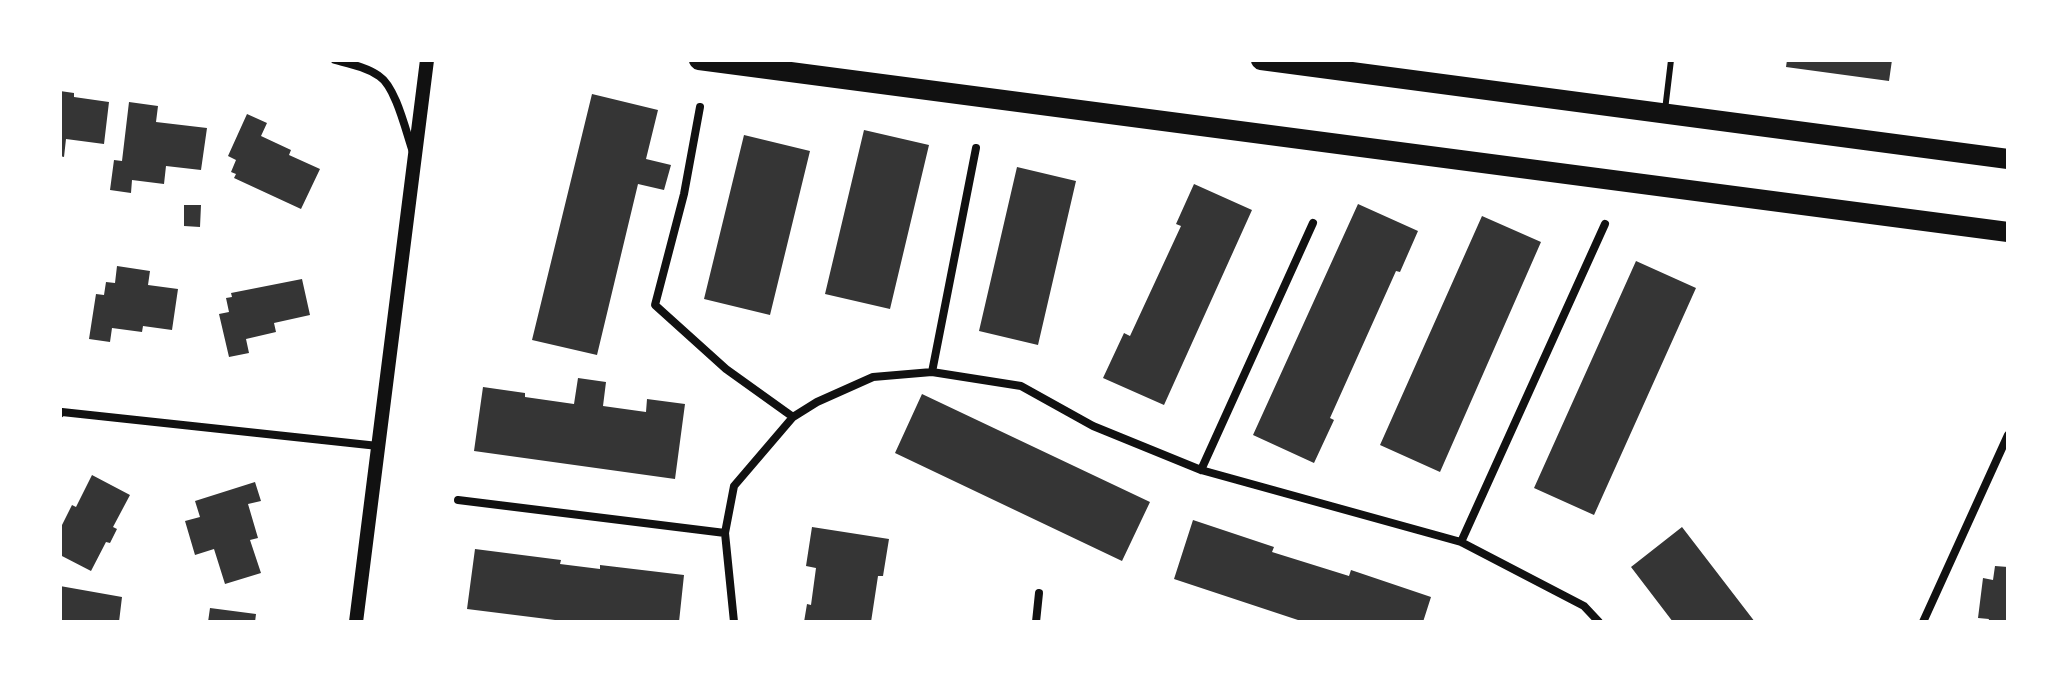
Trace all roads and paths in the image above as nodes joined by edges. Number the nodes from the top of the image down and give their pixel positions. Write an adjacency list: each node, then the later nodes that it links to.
1 (335, 60): 10 (street)
2 (427, 60): 10 (street)
3 (699, 60): 14 (main road)
4 (1261, 60): 6 (main road)
5 (1671, 60): 8 (lane)
6 (1283, 61): 8 (main road)
7 (700, 107): 17 (street)
8 (1664, 113): 11 (main road)
9 (976, 148): 15 (street)
10 (415, 158): 19 (street)
11 (2008, 159)
12 (1313, 223): 20 (street)
13 (1605, 224): 23 (street)
14 (2008, 232)
15 (932, 372): 17 (street); 20 (street)
16 (60, 414): 19 (street)
17 (793, 417): 22 (street)
18 (2008, 435): 29 (street)
19 (378, 446): 25 (street)
20 (1201, 470): 23 (street)
21 (458, 500): 22 (street)
22 (725, 533): 26 (street)
23 (1461, 542): 28 (street)
24 (1039, 593): 27 (street)
25 (356, 622)
26 (734, 622)
27 (1036, 622)
28 (1599, 622)
29 (1923, 622)

